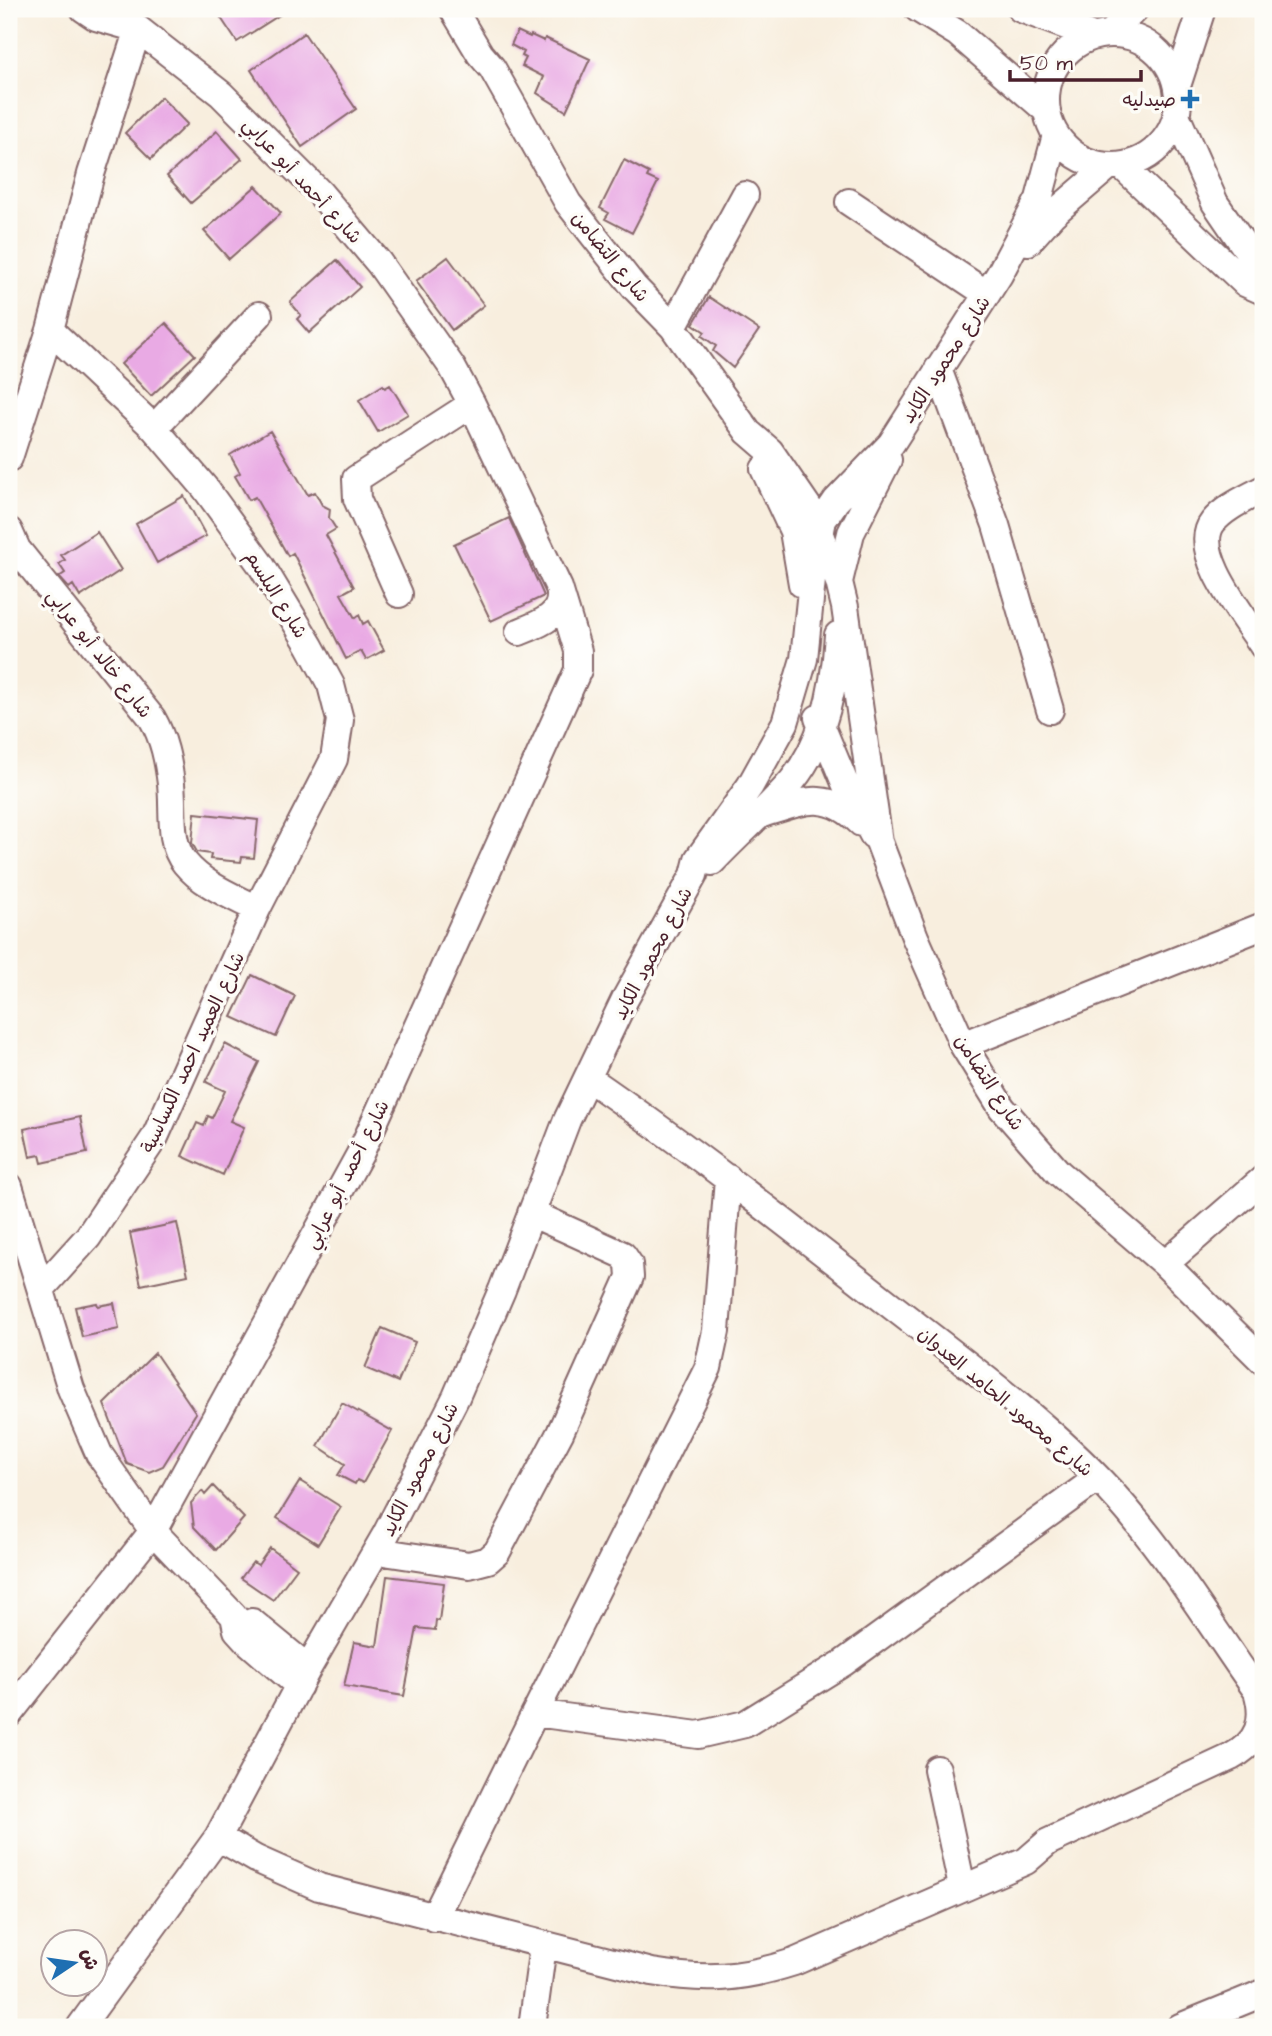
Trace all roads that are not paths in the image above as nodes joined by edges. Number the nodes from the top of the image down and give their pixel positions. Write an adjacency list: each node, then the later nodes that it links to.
1 (84, 9): 8 (street, شارع أحمد أبو عرابي)
2 (453, 9): 10 (street, شارع التضامن)
3 (471, 9): 10 (street, شارع التضامن)
4 (918, 9): 13 (street)
5 (1021, 9): 9 (street)
6 (1135, 9): 9 (street)
7 (1202, 9): 11 (street)
8 (138, 29): 22 (street); 24 (street, شارع أحمد أبو عرابي)
9 (1102, 34): 11 (street); 13 (street)
10 (492, 68): 21 (street, شارع التضامن)
11 (1177, 86): 12 (street)
12 (1177, 117): 14 (street); 17 (street)
13 (1051, 123): 14 (street); 18 (street, شارع محمود الكايد)
14 (1116, 167): 18 (street, شارع محمود الكايد); 19 (street)
15 (745, 195): 21 (street)
16 (849, 202): 18 (street)
17 (1263, 273)
18 (993, 285): 23 (street, شارع محمود الكايد)
19 (1263, 291)
20 (259, 315): 25 (street)
21 (673, 327): 26 (street, شارع التضامن)
22 (50, 330): 25 (street, شارع البلسم); 28 (street)
23 (939, 369): 27 (street, شارع محمود الكايد); 38 (street)
24 (472, 404): 33 (street, شارع أحمد أبو عرابي); 34 (street)
25 (154, 428): 43 (street, شارع البلسم)
26 (748, 432): 30 (street, شارع التضامن); 37 (street, شارع التضامن)
27 (891, 444): 30 (street, شارع محمود الكايد); 32 (street, شارع محمود الكايد)
28 (9, 458)
29 (1263, 489): 36 (street)
30 (819, 528): 32 (street, شارع التضامن); 37 (street, شارع محمود الكايد)
31 (9, 531): 43 (street, شارع خالد أبو عرابي)
32 (839, 582): 39 (street, شارع محمود الكايد); 41 (street, شارع التضامن)
33 (559, 588): 35 (street); 55 (street, شارع أحمد أبو عرابي)
34 (399, 594)
35 (519, 632)
36 (1263, 646)
37 (804, 659): 39 (street, شارع التضامن); 42 (street, شارع محمود الكايد)
38 (1050, 710)
39 (820, 728): 40 (street, شارع محمود الكايد); 41 (street, شارع التضامن)
40 (757, 816): 41 (street); 42 (street, شارع محمود الكايد)
41 (873, 836): 45 (street, شارع التضامن)
42 (694, 875): 46 (street, شارع محمود الكايد)
43 (257, 909): 52 (street, شارع العميد احمد الكساسبة)
44 (1263, 926): 45 (street)
45 (963, 1045): 51 (street, شارع التضامن)
46 (588, 1078): 47 (street, شارع محمود الحامد العدوان); 50 (street, شارع محمود الكايد)
47 (728, 1178): 54 (street, شارع محمود الحامد العدوان); 58 (street)
48 (1263, 1179): 51 (street)
49 (9, 1186): 52 (street)
50 (531, 1213): 56 (street, شارع محمود الكايد); 56 (street)
51 (1165, 1264): 53 (street, شارع التضامن)
52 (41, 1289): 55 (street)
53 (1263, 1361)
54 (1098, 1478): 58 (street); 62 (street, شارع محمود الحامد العدوان)
55 (153, 1531): 57 (street); 59 (street, شارع أحمد أبو عرابي)
56 (377, 1550): 57 (street, شارع محمود الكايد)
57 (303, 1677): 61 (street, شارع محمود الكايد)
58 (536, 1713): 63 (street)
59 (9, 1714)
60 (937, 1769): 62 (street)
61 (218, 1837): 63 (street, شارع محمود الحامد العدوان); 66 (street, شارع محمود الكايد)
62 (962, 1887): 64 (street, شارع محمود الحامد العدوان)
63 (434, 1917): 64 (street, شارع محمود الحامد العدوان)
64 (543, 1946): 67 (street)
65 (1263, 1993): 68 (street)
66 (80, 2027)
67 (532, 2027)
68 (1180, 2027)

